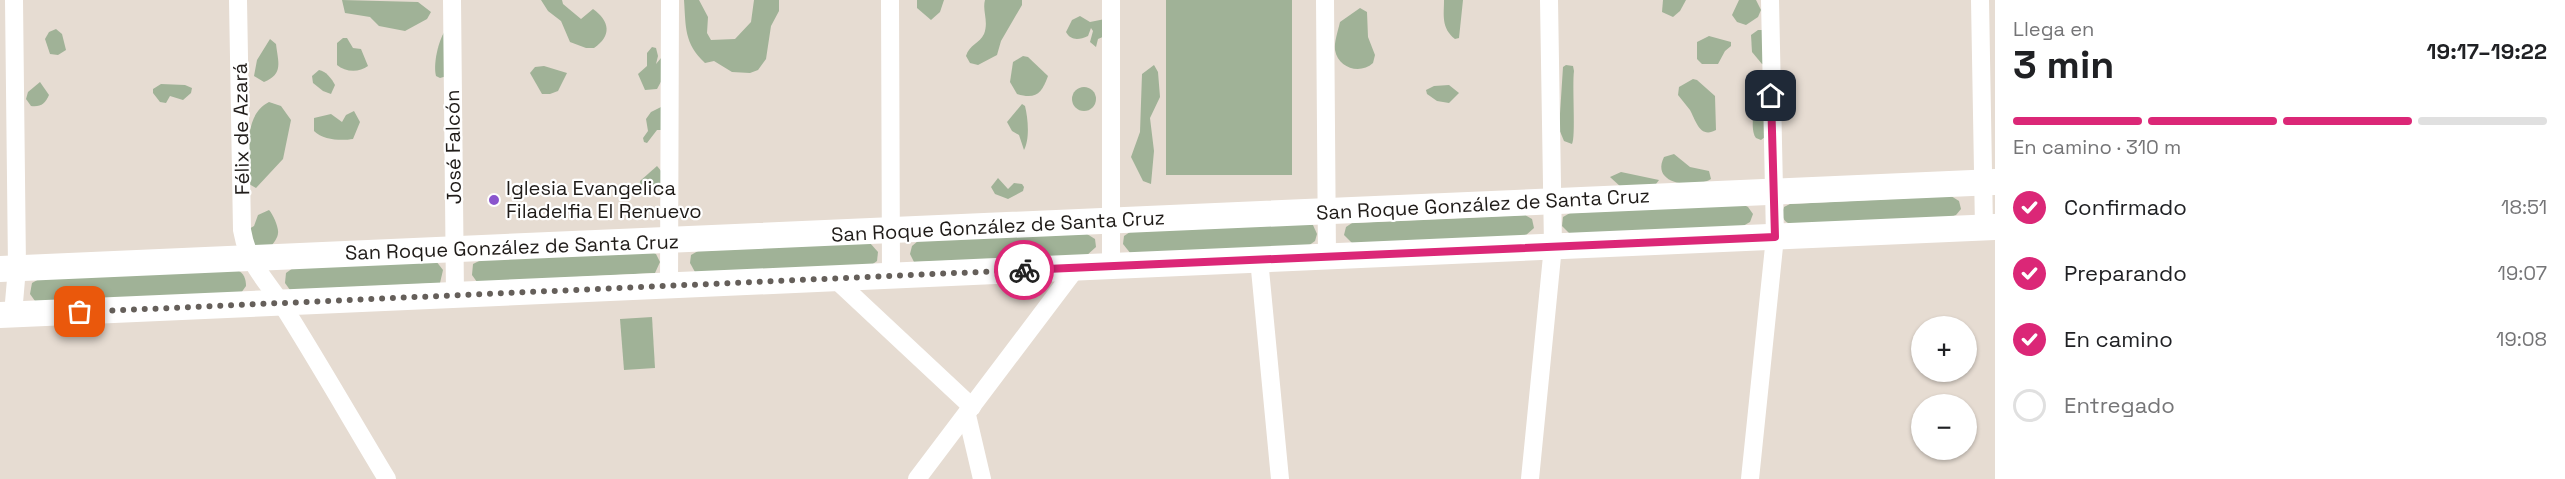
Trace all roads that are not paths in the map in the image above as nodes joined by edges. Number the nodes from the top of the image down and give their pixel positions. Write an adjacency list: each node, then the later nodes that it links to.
1 (14, 0): 27 (street)
2 (238, 0): 23 (street, Félix de Azará)
3 (452, 0): 21 (street, José Falcón)
4 (670, 0): 20 (street)
5 (890, 0): 18 (street)
6 (1111, 0): 15 (street)
7 (1325, 0): 14 (street)
8 (1549, 0): 13 (street)
9 (1770, 0): 12 (street)
10 (1980, 0): 11 (street)
11 (1989, 182): 12 (street, San Roque González de Santa Cruz); 16 (street)
12 (1773, 192): 13 (street, San Roque González de Santa Cruz); 17 (street)
13 (1551, 201): 14 (street, San Roque González de Santa Cruz); 19 (street)
14 (1326, 211): 15 (street, San Roque González de Santa Cruz); 22 (street)
15 (1112, 220): 18 (street, San Roque González de Santa Cruz); 25 (street)
16 (1990, 227): 17 (street)
17 (1775, 229): 19 (street); 40 (street)
18 (891, 230): 20 (street, San Roque González de Santa Cruz); 28 (street)
19 (1553, 238): 22 (street); 39 (street)
20 (669, 240): 21 (street, San Roque González de Santa Cruz); 30 (street)
21 (454, 249): 23 (street, San Roque González de Santa Cruz); 31 (street, José Falcón)
22 (1327, 256): 24 (street)
23 (249, 258): 27 (street, San Roque González de Santa Cruz); 32 (street)
24 (1258, 259): 25 (street); 38 (street)
25 (1111, 266): 26 (street)
26 (1077, 267): 28 (street); 34 (street)
27 (9, 269): 33 (street)
28 (891, 276): 29 (street)
29 (834, 278): 30 (street); 34 (street)
30 (669, 286): 31 (street)
31 (455, 295): 32 (street)
32 (282, 304): 33 (street); 35 (street)
33 (7, 315)
34 (969, 411): 36 (street); 37 (street)
35 (387, 479)
36 (917, 479)
37 (982, 479)
38 (1280, 479)
39 (1530, 479)
40 (1750, 479)

